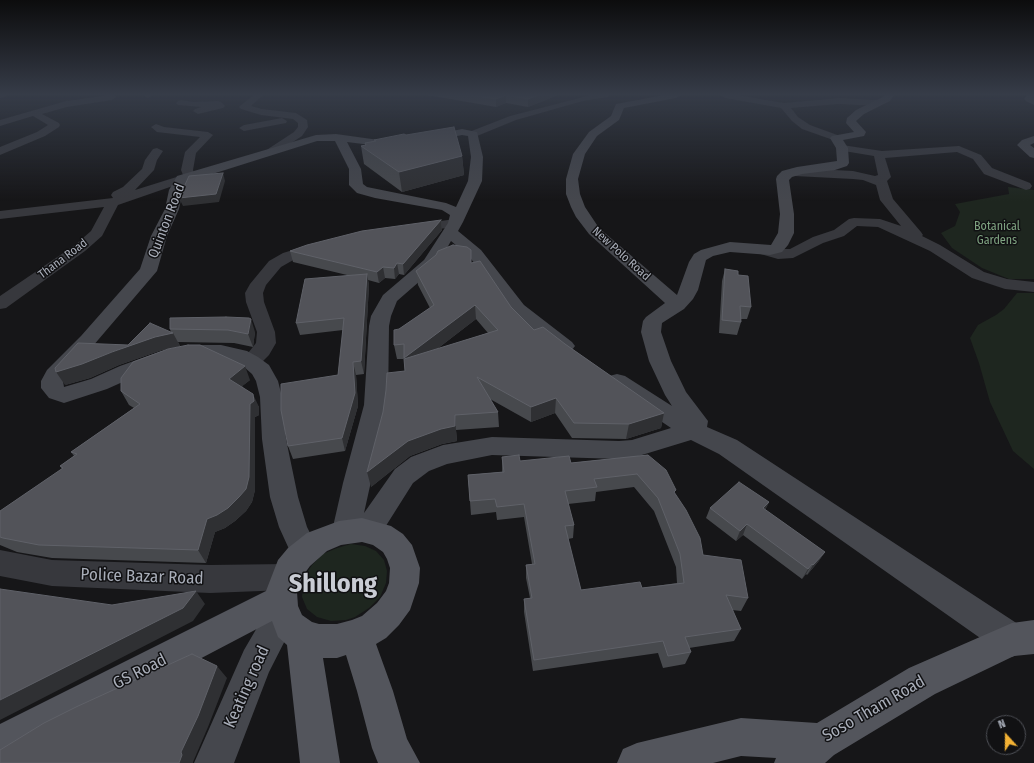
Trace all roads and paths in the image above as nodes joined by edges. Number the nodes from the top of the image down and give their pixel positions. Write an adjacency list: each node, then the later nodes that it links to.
1 (46, 131): 12 (street)
2 (167, 131): 19 (street)
3 (301, 131): 14 (street)
4 (479, 131): 8 (street)
5 (598, 131): 31 (street, New Polo Road)
6 (815, 131): 11 (street)
7 (860, 131): 11 (street)
8 (473, 133): 9 (street, Quinton Road); 24 (street)
9 (336, 137): 14 (street, Quinton Road); 24 (street)
10 (1034, 139): 17 (street)
11 (839, 143): 16 (street); 18 (street)
12 (5, 145): 15 (street)
13 (157, 151): 22 (street)
14 (272, 151): 19 (street, Quinton Road)
15 (0, 152)
16 (882, 154): 20 (street); 21 (street)
17 (1034, 154)
18 (795, 172): 20 (street); 28 (street)
19 (186, 177): 22 (street); 33 (street, Quinton Road)
20 (876, 180): 26 (street)
21 (1026, 186)
22 (108, 202): 23 (street); 30 (street, Thana Road)
23 (0, 215)
24 (454, 225): 25 (street); 32 (street); 36 (street)
25 (395, 232)
26 (921, 241): 28 (street); 29 (street)
27 (334, 244): 33 (street)
28 (762, 250): 31 (street)
29 (1034, 287)
30 (0, 304)
31 (677, 305): 35 (street)
32 (582, 358)
33 (251, 362): 37 (street, Quinton Road)
34 (601, 370): 35 (street)
35 (692, 430): 36 (street); 41 (street)
36 (356, 531): 37 (main road); 40 (main road)
37 (304, 551): 39 (main road)
38 (0, 563): 39 (street, Police Bazar Road)
39 (288, 606): 40 (main road); 42 (main road, GS Road); 44 (street, Keating road); 45 (main road)
40 (356, 636): 46 (main road)
41 (1023, 639): 43 (main road, Soso Tham Road)
42 (0, 744)
43 (808, 752): 47 (main road, Soso Tham Road)
44 (214, 763)
45 (320, 763)
46 (400, 763)
47 (637, 763)

